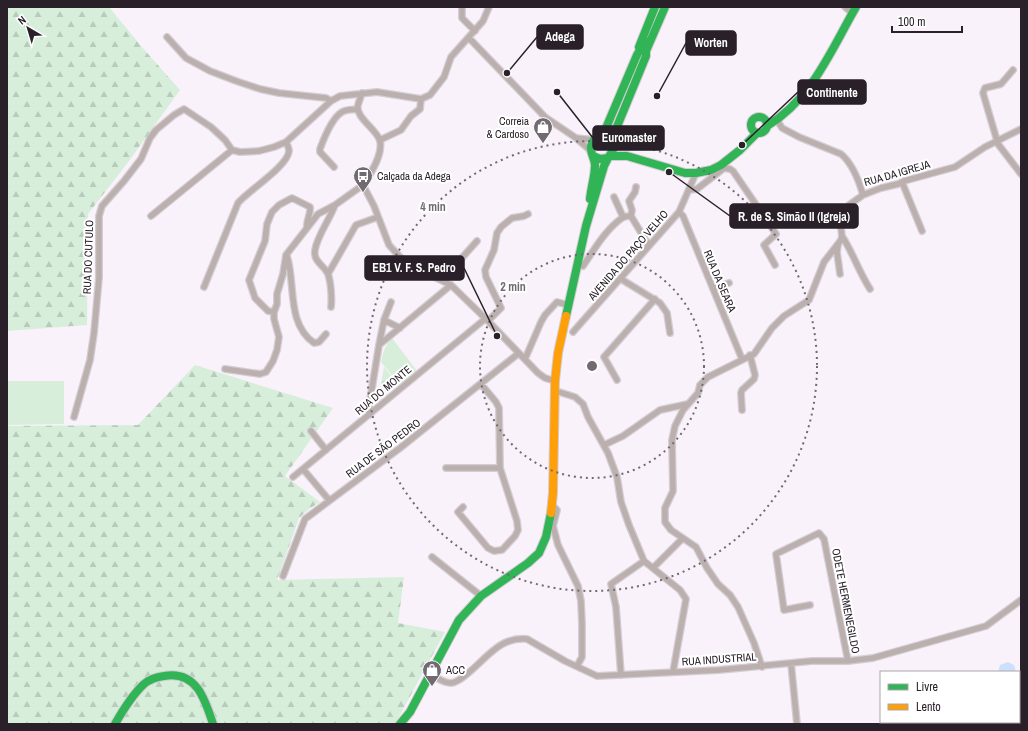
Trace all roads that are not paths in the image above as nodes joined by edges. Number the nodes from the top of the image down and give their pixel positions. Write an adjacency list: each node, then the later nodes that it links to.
1 (462, 7): 9 (street)
2 (489, 7): 9 (street)
3 (655, 7): 12 (main road)
4 (660, 7): 12 (main road)
5 (665, 7): 12 (main road)
6 (671, 7): 12 (main road)
7 (845, 7): 8 (street)
8 (854, 10): 18 (main road)
9 (475, 31): 11 (street)
10 (167, 37): 16 (street)
11 (469, 38): 15 (street); 22 (street)
12 (641, 56): 23 (main road); 27 (main road)
13 (1014, 70): 25 (street)
14 (362, 93): 15 (street); 16 (street); 17 (street)
15 (421, 99): 24 (street)
16 (331, 101): 26 (street)
17 (358, 109): 24 (street); 32 (street)
18 (777, 120): 19 (main road); 40 (street, RUA DA IGREJA)
19 (766, 123): 21 (main road); 21 (main road)
20 (1021, 129): 25 (street, RUA DA IGREJA)
21 (755, 130): 34 (main road)
22 (576, 138): 23 (street); 29 (street)
23 (596, 139): 27 (main road); 29 (main road)
24 (380, 140): 37 (street)
25 (997, 141): 35 (street); 36 (street, RUA DA IGREJA)
26 (286, 142): 28 (street); 65 (street)
27 (613, 145): 30 (main road); 31 (main road)
28 (232, 150): 45 (street); 92 (street, RUA DO CUTULO)
29 (592, 154): 31 (main road); 49 (main road)
30 (627, 156): 31 (main road); 33 (main road)
31 (609, 157): 49 (main road)
32 (334, 167)
33 (685, 173): 34 (main road); 39 (street)
34 (696, 173): 39 (street, AVENIDA DO PAÇO VELHO)
35 (1021, 174)
36 (902, 182): 40 (street, RUA DA IGREJA); 51 (street)
37 (363, 185): 42 (street); 47 (street)
38 (636, 187): 46 (street)
39 (690, 188): 43 (street, AVENIDA DO PAÇO VELHO); 58 (street)
40 (863, 195): 52 (street)
41 (614, 197): 48 (street)
42 (335, 205): 50 (street); 59 (street)
43 (679, 212): 55 (street, AVENIDA DO PAÇO VELHO); 66 (street, RUA DA SEARA)
44 (528, 214): 74 (street, RUA DO MONTE)
45 (151, 216)
46 (632, 216): 48 (street); 55 (street)
47 (378, 217): 59 (street); 62 (street)
48 (624, 217): 57 (street)
49 (586, 226): 70 (main road)
50 (307, 227): 56 (street); 72 (street)
51 (922, 231)
52 (842, 236): 54 (street); 67 (street)
53 (477, 241): 62 (street)
54 (838, 243): 60 (street); 81 (street)
55 (649, 246): 61 (street, AVENIDA DO PAÇO VELHO)
56 (286, 254): 72 (street); 77 (street)
57 (583, 266)
58 (775, 266)
59 (328, 274): 71 (street)
60 (840, 274)
61 (621, 278): 68 (street); 76 (street, AVENIDA DO PAÇO VELHO)
62 (439, 279): 64 (street)
63 (729, 283): 66 (street)
64 (451, 285): 74 (street); 75 (street)
65 (204, 287)
66 (713, 289): 83 (street, RUA DA SEARA)
67 (870, 289)
68 (655, 299): 78 (street); 85 (street)
69 (391, 302): 73 (street)
70 (568, 305): 82 (street); 86 (main road)
71 (331, 307)
72 (274, 312): 84 (street)
73 (384, 320): 75 (street); 79 (street)
74 (486, 320): 80 (street); 91 (street, RUA DO MONTE)
75 (400, 328): 79 (street)
76 (573, 332)
77 (326, 334)
78 (670, 334)
79 (379, 345): 91 (street)
80 (519, 353): 82 (street); 87 (street, RUA DE SÃO PEDRO)
81 (750, 355): 83 (street); 90 (street)
82 (525, 359): 86 (street)
83 (742, 359): 89 (street)
84 (225, 369)
85 (617, 380)
86 (555, 381): 88 (main road)
87 (481, 384): 97 (street); 100 (street, RUA DE SÃO PEDRO)
88 (556, 391): 94 (street); 101 (main road)
89 (688, 404): 94 (street); 103 (street)
90 (742, 410)
91 (369, 415): 95 (street, RUA DO MONTE)
92 (74, 417)
93 (311, 432): 95 (street)
94 (604, 445): 105 (street)
95 (326, 450): 98 (street, RUA DO MONTE)
96 (446, 468): 97 (street)
97 (500, 468): 102 (street)
98 (303, 469): 99 (street, RUA DO MONTE); 100 (street)
99 (293, 477)
100 (329, 500): 107 (street, RUA DE SÃO PEDRO)
101 (552, 505): 108 (main road); 113 (street)
102 (463, 507)
103 (682, 539): 106 (street); 114 (street)
104 (432, 557): 108 (street)
105 (644, 561): 106 (street); 117 (street)
106 (653, 568): 115 (street)
107 (283, 576)
108 (481, 596): 116 (main road)
109 (1021, 600): 111 (street, RUA INDUSTRIAL)
110 (810, 604): 111 (street, ODETE HERMENEGILDO)
111 (848, 661): 112 (street, RUA INDUSTRIAL)
112 (791, 663): 114 (street, RUA INDUSTRIAL); 121 (street)
113 (577, 666): 116 (street, RUA INDUSTRIAL); 117 (street, RUA INDUSTRIAL)
114 (762, 666): 115 (street, RUA INDUSTRIAL)
115 (673, 672): 117 (street, RUA INDUSTRIAL)
116 (431, 674): 120 (main road)
117 (621, 675)
118 (115, 724): 119 (main road)
119 (213, 724)
120 (400, 724)
121 (797, 724)

